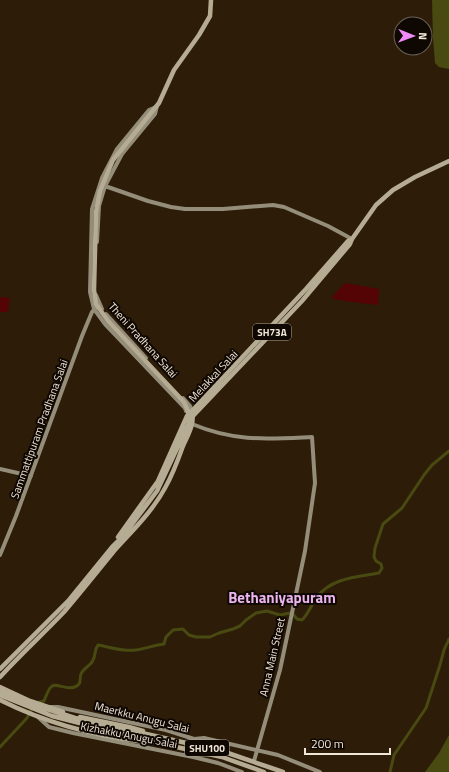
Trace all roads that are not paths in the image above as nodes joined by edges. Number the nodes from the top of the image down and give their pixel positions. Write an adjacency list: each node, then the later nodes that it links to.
1 (211, 0): 2 (main road, Theni Pradhana Salai)
2 (157, 106): 4 (street, Theni Pradhana Salai); 5 (street, Theni Pradhana Salai); 15 (main road)
3 (449, 161): 7 (main road, Melakkal Salai / SH73A)
4 (104, 173): 5 (street); 9 (street, Theni Pradhana Salai)
5 (110, 176): 6 (street, Theni Pradhana Salai)
6 (105, 186): 7 (street); 8 (street, Theni Pradhana Salai)
7 (352, 239): 10 (main road, Melakkal Salai / SH73A)
8 (100, 306): 9 (street); 10 (street, Theni Pradhana Salai)
9 (94, 309): 11 (street, Theni Pradhana Salai); 14 (street, Sammattipuram Pradhana Salai)
10 (193, 414): 11 (main road, Melakkal Salai); 12 (main road)
11 (187, 416): 15 (main road)
12 (192, 424): 15 (main road); 27 (street, Anna Main Street)
13 (0, 469): 14 (street)
14 (31, 476): 16 (street, Sammattipuram Pradhana Salai)
15 (114, 548): 17 (main road); 18 (main road)
16 (0, 555)
17 (0, 669)
18 (0, 677)
19 (0, 682): 20 (main road)
20 (1, 689): 23 (main road); 25 (main road, SHU100)
21 (0, 695): 26 (main road, SHU100)
22 (2, 702): 24 (main road)
23 (50, 708): 25 (main road); 27 (street, Maerkku Anugu Salai)
24 (36, 716): 26 (main road); 29 (street, Kizhakku Anugu Salai)
25 (150, 734): 28 (main road, SHU100)
26 (158, 743): 30 (main road, SHU100)
27 (258, 750): 28 (street, Anna Main Street); 32 (street, Maerkku Anugu Salai)
28 (254, 761): 31 (main road, SHU100)
29 (242, 772)
30 (264, 772)
31 (283, 772)
32 (320, 772)

